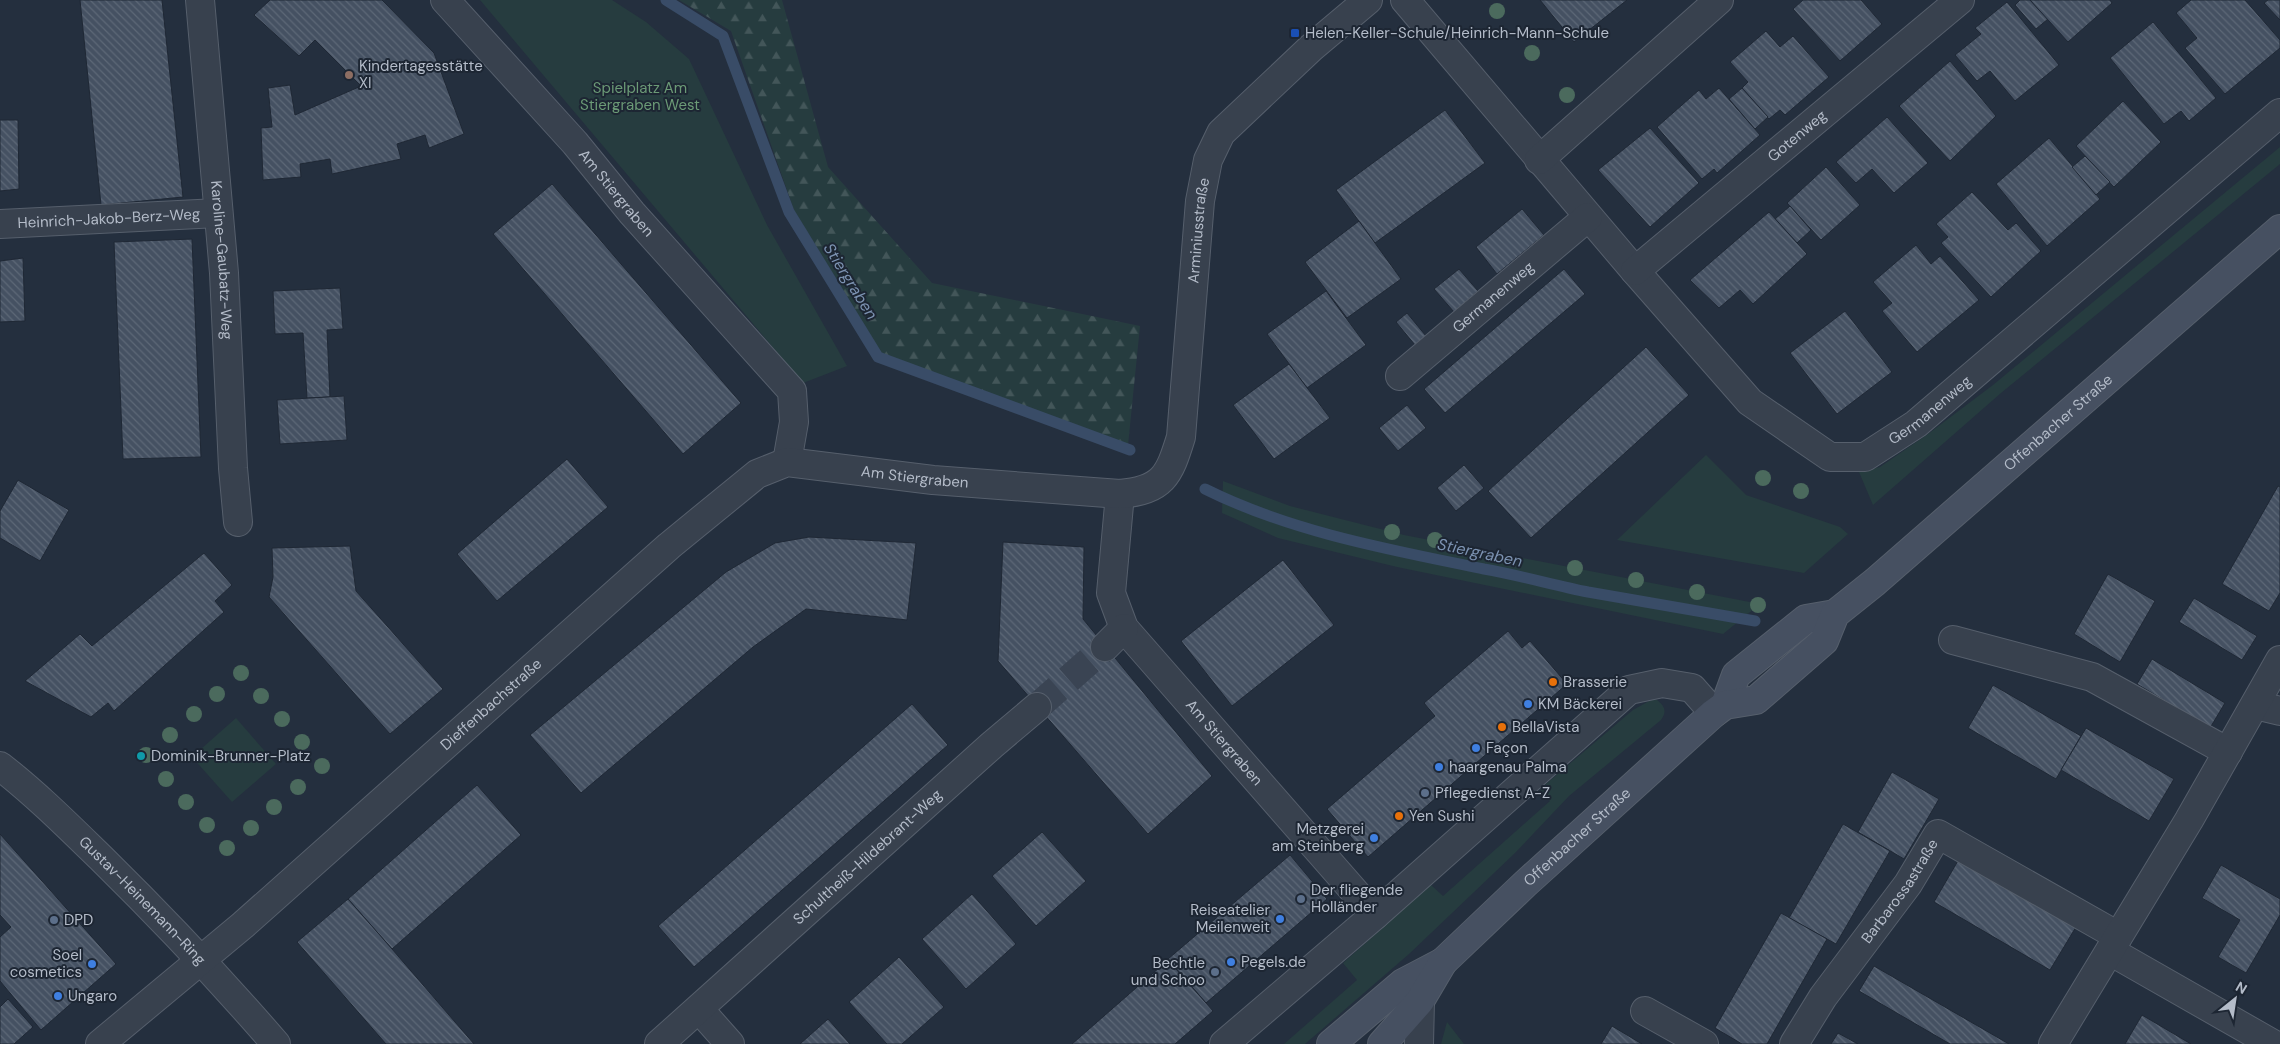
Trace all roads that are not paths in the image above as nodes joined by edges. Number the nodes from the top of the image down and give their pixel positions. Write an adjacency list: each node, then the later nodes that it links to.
1 (200, 0): 9 (street, Karoline-Gaubatz-Weg)
2 (445, 0): 15 (street, Am Stiergraben)
3 (1368, 0): 16 (street, Arminiusstraße)
4 (1405, 0): 8 (street, Germanenweg)
5 (1719, 0): 8 (street)
6 (1960, 0): 13 (street, Gotenweg)
7 (2280, 113): 13 (street, Germanenweg)
8 (1539, 160): 10 (street, Germanenweg)
9 (218, 213): 11 (street, Heinrich-Jakob-Berz-Weg); 17 (street, Karoline-Gaubatz-Weg)
10 (1588, 217): 13 (street, Germanenweg); 14 (street, Germanenweg)
11 (0, 224)
12 (2280, 229): 22 (main road, Offenbacher Straße)
13 (1635, 272)
14 (1400, 376)
15 (787, 462): 16 (street, Am Stiergraben); 27 (street, Dieffenbachstraße)
16 (1120, 494): 25 (street, Am Stiergraben)
17 (238, 522)
18 (1953, 640): 23 (street)
19 (2280, 660): 21 (street)
20 (1038, 707): 30 (street, Schultheiß-Hildebrant-Weg)
21 (2267, 708): 23 (street)
22 (1720, 709): 25 (street); 28 (main road, Offenbacher Straße)
23 (2228, 752): 26 (street)
24 (0, 766): 27 (street, Gustav-Heinemann-Ring)
25 (1374, 915): 36 (street)
26 (2114, 943): 41 (street, Barbarossastraße); 42 (street); 43 (street, Barbarossastraße)
27 (202, 960): 32 (street, Dieffenbachstraße); 33 (street, Gustav-Heinemann-Ring)
28 (1443, 962): 29 (main road, Offenbacher Straße); 37 (main road, Offenbacher Straße)
29 (1420, 1000): 38 (main road, Offenbacher Straße); 39 (street, Offenbacher Straße)
30 (699, 1008): 34 (street, Schultheiß-Hildebrant-Weg); 35 (street)
31 (1645, 1011): 40 (street)
32 (100, 1044)
33 (276, 1044)
34 (659, 1044)
35 (730, 1044)
36 (1224, 1044)
37 (1331, 1044)
38 (1382, 1044)
39 (1419, 1044)
40 (1704, 1044)
41 (1794, 1044)
42 (2053, 1044)
43 (2273, 1044)

